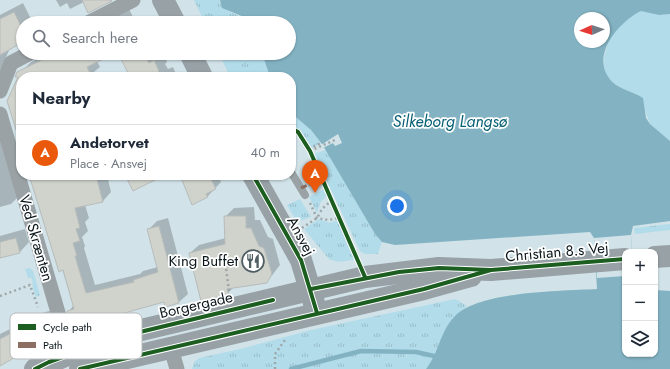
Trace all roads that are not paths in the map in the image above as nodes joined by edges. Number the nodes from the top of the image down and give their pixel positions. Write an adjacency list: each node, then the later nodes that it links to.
1 (132, 0): 3 (street)
2 (163, 0): 4 (street)
3 (101, 16)
4 (171, 16)
5 (16, 60): 8 (street)
6 (194, 60): 7 (street)
7 (200, 72)
8 (0, 91)
9 (0, 114): 10 (street, Ved Skrænten)
10 (16, 169)
11 (19, 180): 20 (street, Ved Skrænten)
12 (256, 180): 19 (street, Ansvej)
13 (296, 180): 14 (lane)
14 (306, 195)
15 (670, 256): 16 (street)
16 (658, 257)
17 (622, 259): 18 (street, Christian 8.s Vej)
18 (491, 270): 19 (street, Christian 8.s Vej); 21 (street, Christian 8.s Vej)
19 (311, 289): 21 (street, Ansvej); 22 (street, Borgergade)
20 (58, 313)
21 (317, 313): 24 (street, Borgergade)
22 (164, 325): 23 (street, Borgergade); 24 (street)
23 (142, 331)
24 (171, 348): 25 (street, Borgergade); 28 (street)
25 (142, 349)
26 (58, 359): 27 (street, Borgergade)
27 (35, 369)
28 (177, 369)

